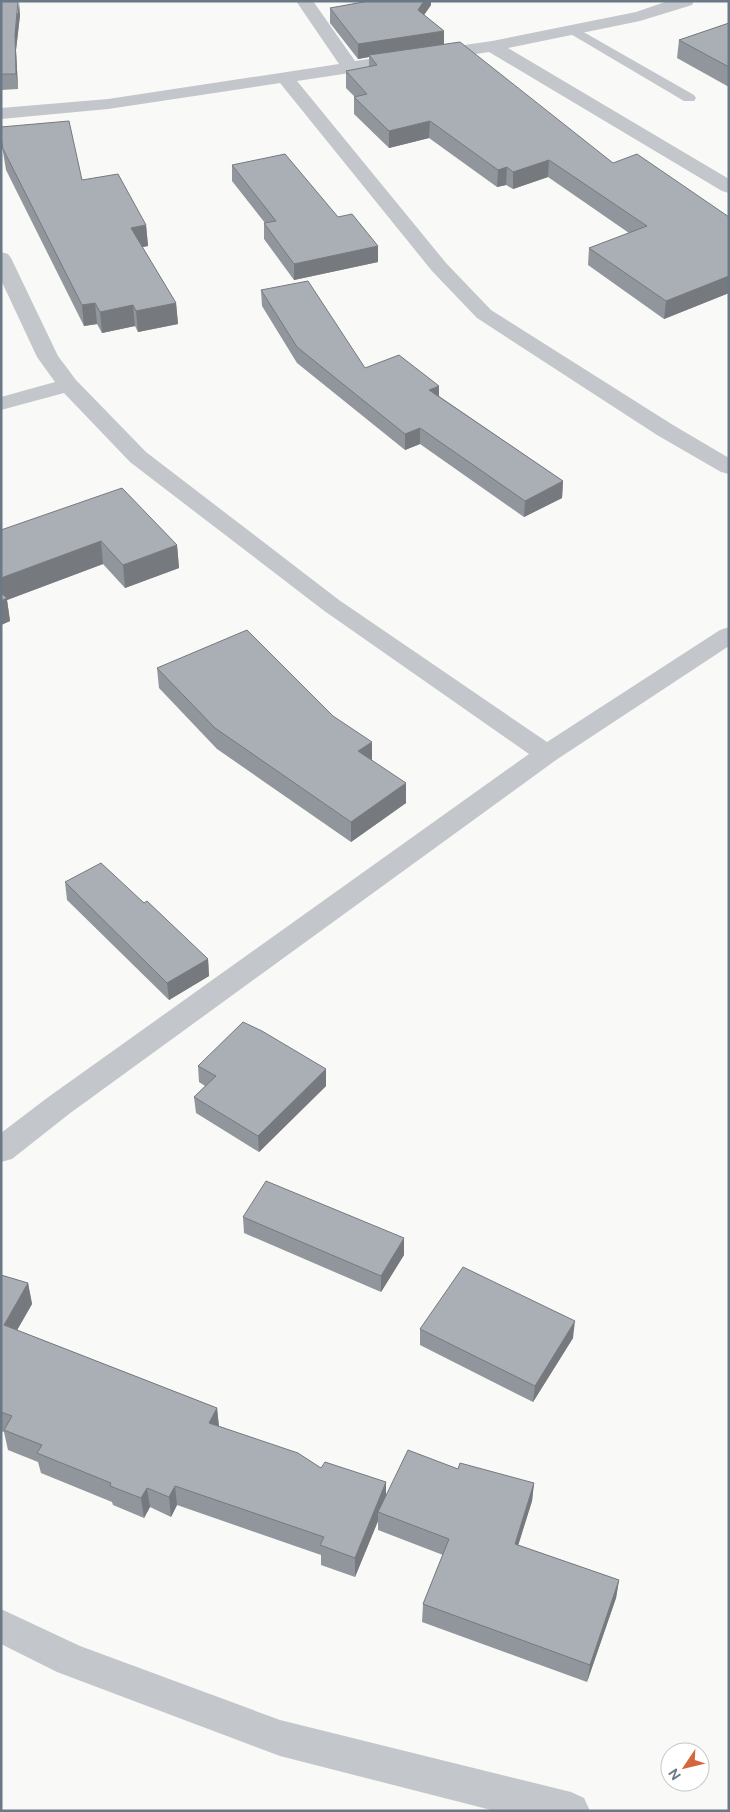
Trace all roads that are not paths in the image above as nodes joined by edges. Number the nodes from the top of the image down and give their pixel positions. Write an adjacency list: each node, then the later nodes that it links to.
1 (304, 1): 5 (street)
2 (686, 1): 3 (street)
3 (573, 30): 4 (street); 7 (lane)
4 (492, 46): 5 (street); 9 (street)
5 (351, 68): 6 (street)
6 (284, 77): 8 (street); 13 (street)
7 (689, 98)
8 (1, 114)
9 (729, 187)
10 (1, 258): 11 (street)
11 (68, 385): 12 (street); 15 (street)
12 (1, 404)
13 (729, 467)
14 (729, 636): 15 (street)
15 (547, 754): 16 (street)
16 (1, 1150)
17 (1, 1626): 18 (street)
18 (571, 1811)

